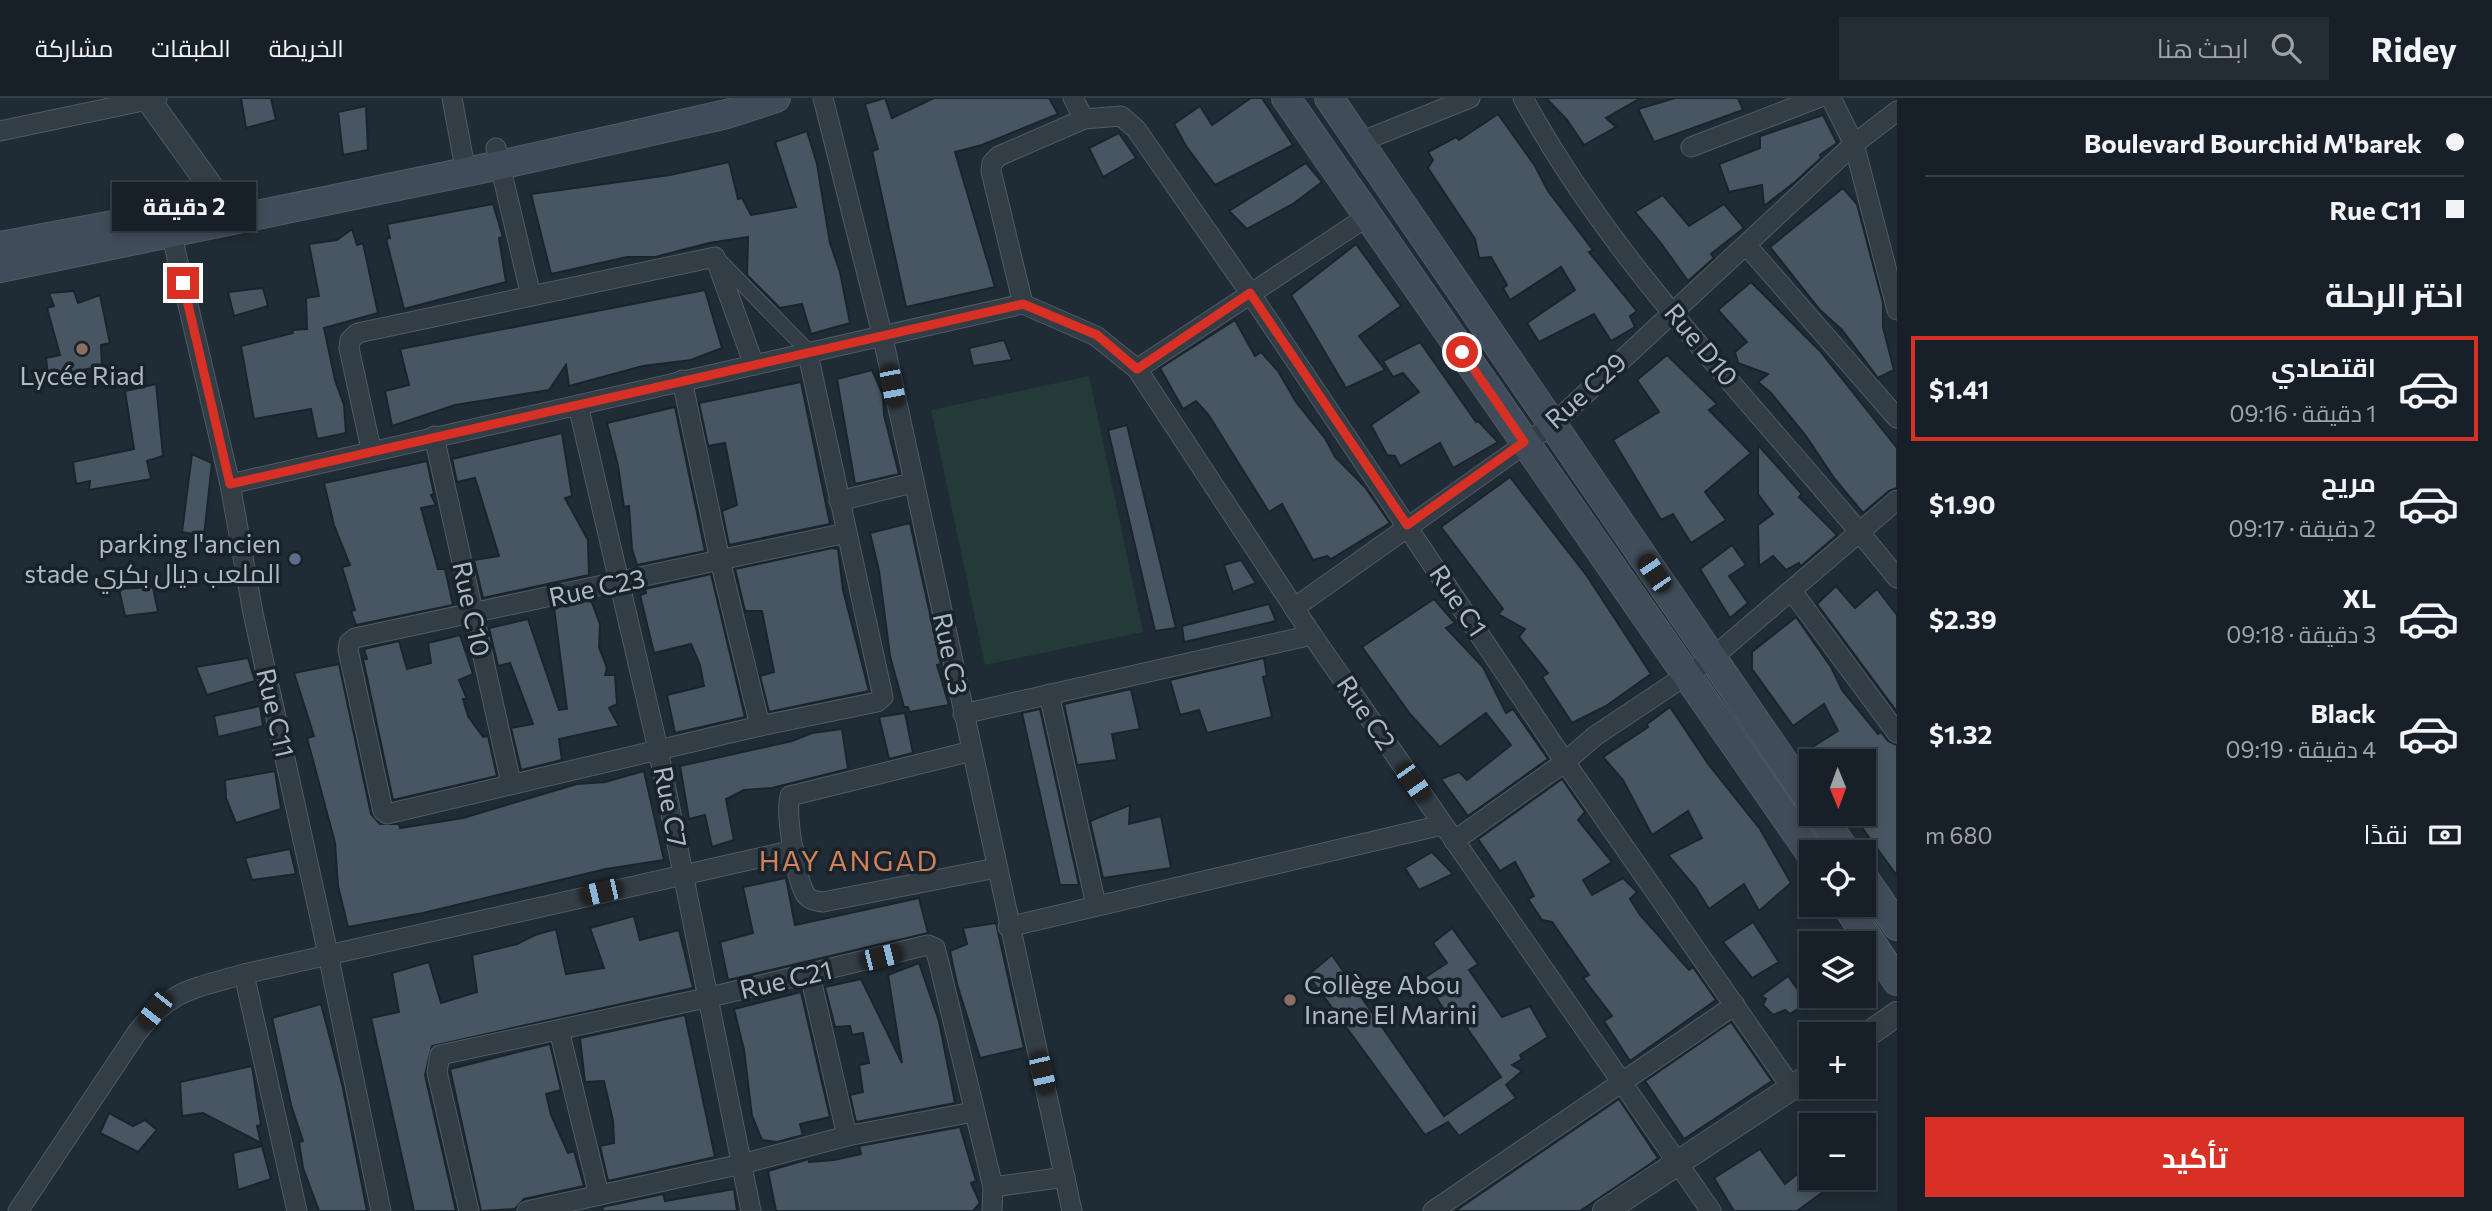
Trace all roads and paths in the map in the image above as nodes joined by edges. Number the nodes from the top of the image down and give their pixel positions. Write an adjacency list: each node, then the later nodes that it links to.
1 (452, 98): 20 (street)
2 (716, 98): 19 (main road)
3 (823, 98): 34 (street, Rue C3)
4 (1073, 98): 14 (street)
5 (1286, 98): 21 (main road)
6 (1329, 98): 18 (main road)
7 (1470, 98): 18 (street)
8 (1523, 98): 33 (street, Rue D10)
9 (1818, 98): 17 (street)
10 (1831, 98): 16 (street)
11 (151, 99): 15 (street); 22 (street)
12 (761, 100): 19 (main road)
13 (1897, 111): 16 (street, Rue C29)
14 (1084, 118): 29 (street, Rue C1); 32 (street)
15 (0, 131)
16 (1854, 144): 26 (street, Rue C29); 31 (street)
17 (1691, 147)
18 (1366, 152): 21 (main road); 42 (main road)
19 (498, 157): 20 (main road); 30 (street)
20 (464, 164): 22 (main road)
21 (1344, 182): 23 (main road)
22 (228, 211): 24 (main road)
23 (1368, 216): 29 (street); 44 (main road)
24 (170, 224): 25 (main road); 28 (main road); 47 (street, Rue C11)
25 (0, 246)
26 (1747, 246): 33 (street, Rue C29); 39 (street)
27 (715, 257): 30 (street); 35 (street); 36 (street)
28 (0, 268)
29 (1250, 293): 37 (street); 50 (street, Rue C1)
30 (531, 296): 45 (street)
31 (1896, 302)
32 (1023, 304): 34 (street); 37 (street, Rue C2)
33 (1672, 312): 42 (street, Rue C29); 52 (street, Rue D10)
34 (883, 338): 35 (street); 46 (street, Rue C3)
35 (810, 354): 36 (street); 49 (street)
36 (754, 365): 38 (street)
37 (1137, 369): 57 (street, Rue C2)
38 (682, 380): 40 (street); 53 (street)
39 (1889, 395): 41 (street)
40 (578, 405): 43 (street); 55 (street, Rue C7)
41 (1897, 418)
42 (1553, 424): 44 (street, Rue C29); 60 (main road)
43 (434, 436): 45 (street); 58 (street, Rue C10)
44 (1524, 442): 50 (street, Rue C29); 61 (main road)
45 (371, 449): 47 (street)
46 (912, 483): 49 (street); 63 (street, Rue C3)
47 (230, 484): 82 (street, Rue C11)
48 (1897, 500): 52 (street)
49 (839, 501): 51 (street)
50 (1407, 525): 57 (street, Rue C29); 68 (street, Rue C1)
51 (846, 533): 53 (street, Rue C23); 64 (street)
52 (1861, 533): 54 (street, Rue D10); 56 (street)
53 (720, 561): 55 (street, Rue C23); 64 (street)
54 (1897, 578)
55 (619, 584): 58 (street, Rue C23); 66 (street, Rue C7)
56 (1792, 592): 60 (street); 65 (street)
57 (1294, 608): 59 (street, Rue C2)
58 (472, 614): 69 (street, Rue C10); 69 (street, Rue C23)
59 (1312, 635): 62 (street); 71 (street, Rue C2)
60 (1712, 658): 61 (street); 70 (main road)
61 (1688, 673): 68 (street); 72 (main road)
62 (1049, 694): 63 (street); 78 (street)
63 (963, 714): 67 (street, Rue C3)
64 (760, 726): 66 (street)
65 (1897, 733)
66 (658, 749): 69 (street); 76 (street, Rue C7)
67 (972, 751): 74 (street); 75 (street, Rue C3)
68 (1565, 762): 73 (street); 87 (street, Rue C1)
69 (511, 783)
70 (1799, 785)
71 (1442, 825): 73 (street, Rue C2); 78 (street)
72 (1802, 840)
73 (1454, 841): 92 (street, Rue C2)
74 (794, 850): 75 (street); 76 (street)
75 (996, 868): 81 (street, Rue C3)
76 (683, 873): 82 (street); 86 (street, Rue C7)
77 (1876, 895): 80 (main road)
78 (1096, 905): 81 (street)
79 (1854, 917): 85 (main road)
80 (1897, 926)
81 (1008, 927): 98 (street, Rue C3)
82 (328, 954): 83 (street); 103 (street, Rue C11)
83 (244, 974): 101 (street); 102 (street)
84 (810, 975): 86 (street, Rue C21); 94 (street, Rue C21); 95 (street)
85 (1897, 981)
86 (706, 998): 90 (street, Rue C21); 97 (street, Rue C7)
87 (1735, 1005): 91 (street, Rue C1); 92 (street)
88 (1897, 1014): 89 (street)
89 (1876, 1029)
90 (559, 1030): 100 (street); 104 (street, Rue C21)
91 (1799, 1079)
92 (1620, 1083): 96 (street, Rue C2); 109 (street)
93 (1799, 1084): 96 (street)
94 (973, 1112): 95 (street); 99 (street, Rue C21)
95 (847, 1136): 97 (street)
96 (1678, 1161): 110 (street); 111 (street, Rue C2)
97 (742, 1164): 100 (street); 106 (street, Rue C7)
98 (1065, 1177): 99 (street); 108 (street, Rue C3)
99 (993, 1187): 107 (street, Rue C21)
100 (599, 1195): 105 (street)
101 (18, 1211)
102 (297, 1211)
103 (381, 1211)
104 (469, 1211)
105 (527, 1211)
106 (751, 1211)
107 (992, 1211)
108 (1072, 1211)
109 (1433, 1211)
110 (1605, 1211)
111 (1711, 1211)

